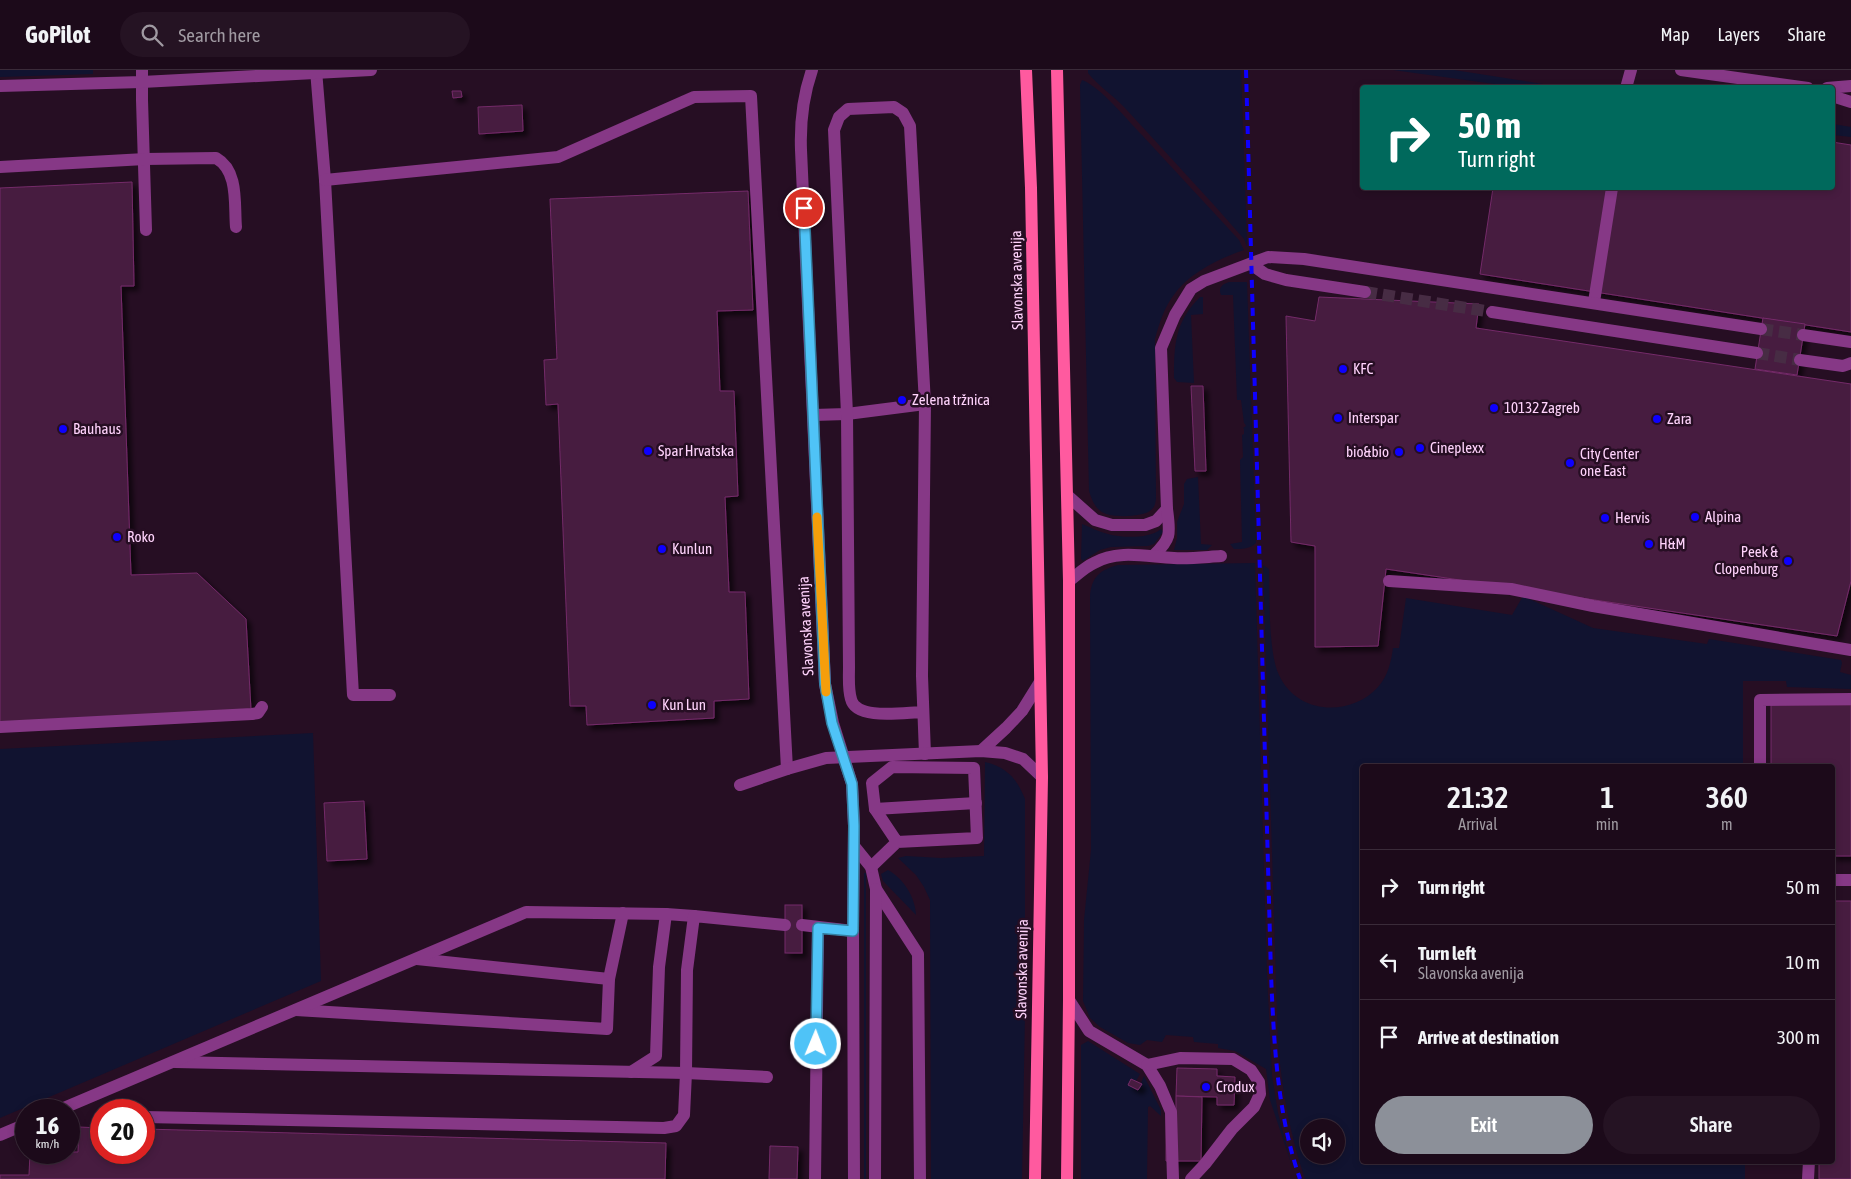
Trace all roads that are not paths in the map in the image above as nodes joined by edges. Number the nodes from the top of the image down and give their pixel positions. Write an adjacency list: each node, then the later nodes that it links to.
1 (371, 70): 8 (street)
2 (803, 70): 10 (street)
3 (812, 70): 10 (street, Slavonska avenija)
4 (1026, 70): 44 (main road, Slavonska avenija)
5 (1057, 70): 37 (main road)
6 (1631, 70): 11 (street)
7 (1680, 70): 12 (street)
8 (316, 71): 9 (street); 20 (street)
9 (142, 76): 13 (street); 18 (street)
10 (807, 83): 36 (street, Slavonska avenija)
11 (1627, 85)
12 (1787, 85)
13 (0, 86)
14 (1851, 86): 15 (street)
15 (1835, 87)
16 (1835, 97): 17 (street)
17 (1851, 102)
18 (144, 159): 19 (street); 22 (street); 23 (street)
19 (0, 167)
20 (325, 180): 45 (street); 54 (street)
21 (1612, 190): 26 (street)
22 (236, 227)
23 (146, 230)
24 (1251, 264): 25 (street); 26 (street); 38 (street)
25 (1365, 292)
26 (1594, 302): 28 (street)
27 (1492, 312): 31 (street)
28 (1761, 329)
29 (1803, 335): 30 (street)
30 (1851, 342)
31 (1757, 353)
32 (1800, 360): 33 (street)
33 (1851, 363)
34 (925, 404): 35 (street); 35 (street); 48 (street)
35 (847, 414): 36 (street); 48 (street)
36 (813, 415): 52 (street, Slavonska avenija)
37 (1068, 496): 38 (street); 42 (main road)
38 (1167, 509): 39 (street)
39 (1154, 555): 40 (street); 42 (street)
40 (1221, 556)
41 (1389, 580): 43 (street)
42 (1069, 581): 74 (main road)
43 (1851, 650)
44 (1040, 682): 50 (street); 55 (main road, Slavonska avenija)
45 (390, 695)
46 (1851, 698): 53 (street)
47 (262, 706): 49 (street)
48 (923, 712): 51 (street)
49 (0, 727)
50 (981, 751): 51 (street); 55 (street)
51 (925, 754): 52 (street)
52 (844, 757): 54 (street); 60 (street, Slavonska avenija)
53 (1760, 764)
54 (787, 769): 56 (street)
55 (1042, 777): 90 (main road, Slavonska avenija)
56 (740, 785)
57 (976, 803): 58 (street); 58 (street); 59 (street)
58 (875, 809): 59 (street)
59 (897, 842): 61 (street)
60 (854, 846): 61 (street); 71 (street, Slavonska avenija)
61 (872, 868): 64 (street)
62 (1835, 880): 63 (street)
63 (1851, 880)
64 (876, 889): 88 (street); 89 (street)
65 (623, 913): 66 (street); 72 (street); 73 (street)
66 (666, 914): 67 (street); 78 (street)
67 (694, 916): 68 (street); 79 (street)
68 (785, 926)
69 (802, 926): 70 (street)
70 (818, 928): 71 (street); 86 (street)
71 (853, 931): 87 (street, Slavonska avenija)
72 (415, 958): 73 (street); 75 (street)
73 (609, 979): 75 (street)
74 (1069, 1000): 77 (street); 91 (main road)
75 (293, 1010): 76 (street)
76 (170, 1062): 78 (street); 81 (street)
77 (1147, 1065): 92 (street); 93 (street)
78 (631, 1072): 79 (street)
79 (686, 1073): 80 (street); 82 (street)
80 (767, 1077)
81 (80, 1101)
82 (155, 1117)
83 (15, 1129): 84 (street)
84 (0, 1135)
85 (1809, 1164): 94 (street)
86 (815, 1179)
87 (854, 1179)
88 (875, 1179)
89 (920, 1179)
90 (1035, 1179)
91 (1067, 1179)
92 (1173, 1179)
93 (1191, 1179)
94 (1808, 1179)

